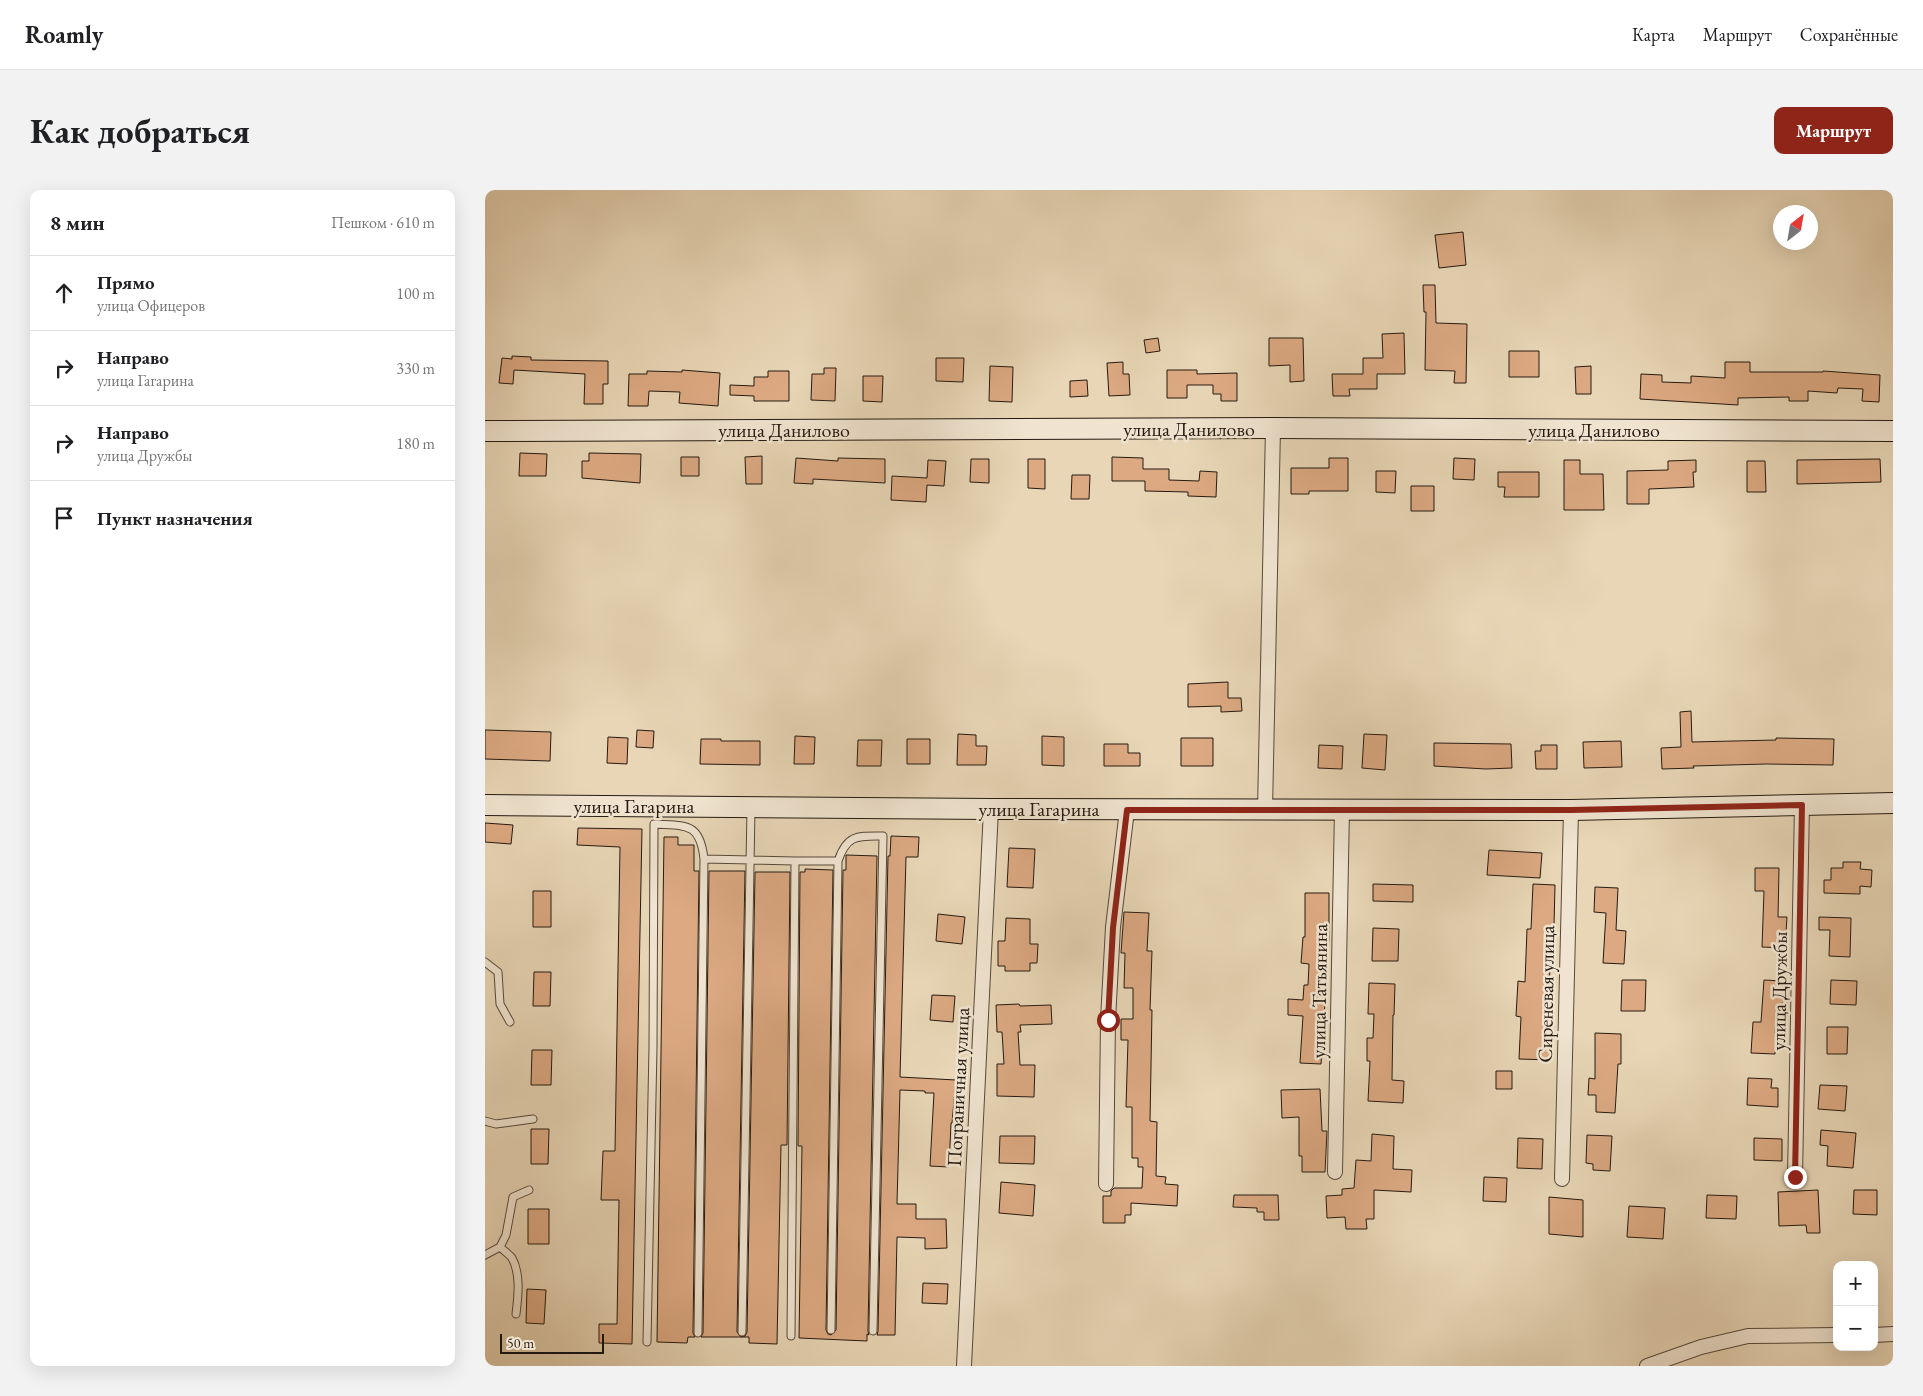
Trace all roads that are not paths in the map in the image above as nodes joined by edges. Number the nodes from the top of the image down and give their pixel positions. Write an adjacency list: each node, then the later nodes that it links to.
1 (1273, 428): 2 (street, улица Данилово); 3 (street, улица Данилово); 10 (street)
2 (485, 431)
3 (1893, 431)
4 (1893, 803): 6 (street, улица Гагарина)
5 (485, 805): 7 (street, улица Гагарина)
6 (1802, 805): 12 (street, улица Гагарина); 22 (street, улица Дружбы)
7 (751, 807): 8 (street, улица Гагарина); 14 (lane)
8 (991, 809): 9 (street, улица Гагарина); 38 (street, Пограничная улица)
9 (1127, 810): 10 (street, улица Гагарина); 24 (street)
10 (1265, 810): 11 (street, улица Гагарина)
11 (1342, 810): 12 (street, улица Гагарина); 21 (street, улица Татьянина)
12 (1571, 810): 23 (street, Сиреневая улица)
13 (704, 859): 14 (lane); 32 (lane); 37 (lane)
14 (749, 860): 15 (lane); 31 (lane)
15 (795, 861): 16 (lane); 36 (lane)
16 (838, 861): 29 (lane); 30 (lane)
17 (485, 962): 18 (lane)
18 (510, 1022)
19 (533, 1119): 20 (lane)
20 (485, 1121)
21 (1335, 1172)
22 (1795, 1177)
23 (1562, 1179)
24 (1106, 1184)
25 (529, 1190): 26 (lane)
26 (500, 1247): 27 (lane); 28 (lane)
27 (485, 1255)
28 (515, 1314)
29 (831, 1330)
30 (873, 1330)
31 (742, 1332)
32 (698, 1333)
33 (1878, 1334): 34 (street)
34 (1893, 1334)
35 (1833, 1335): 39 (street)
36 (791, 1336)
37 (647, 1342)
38 (964, 1366)
39 (1647, 1366)

